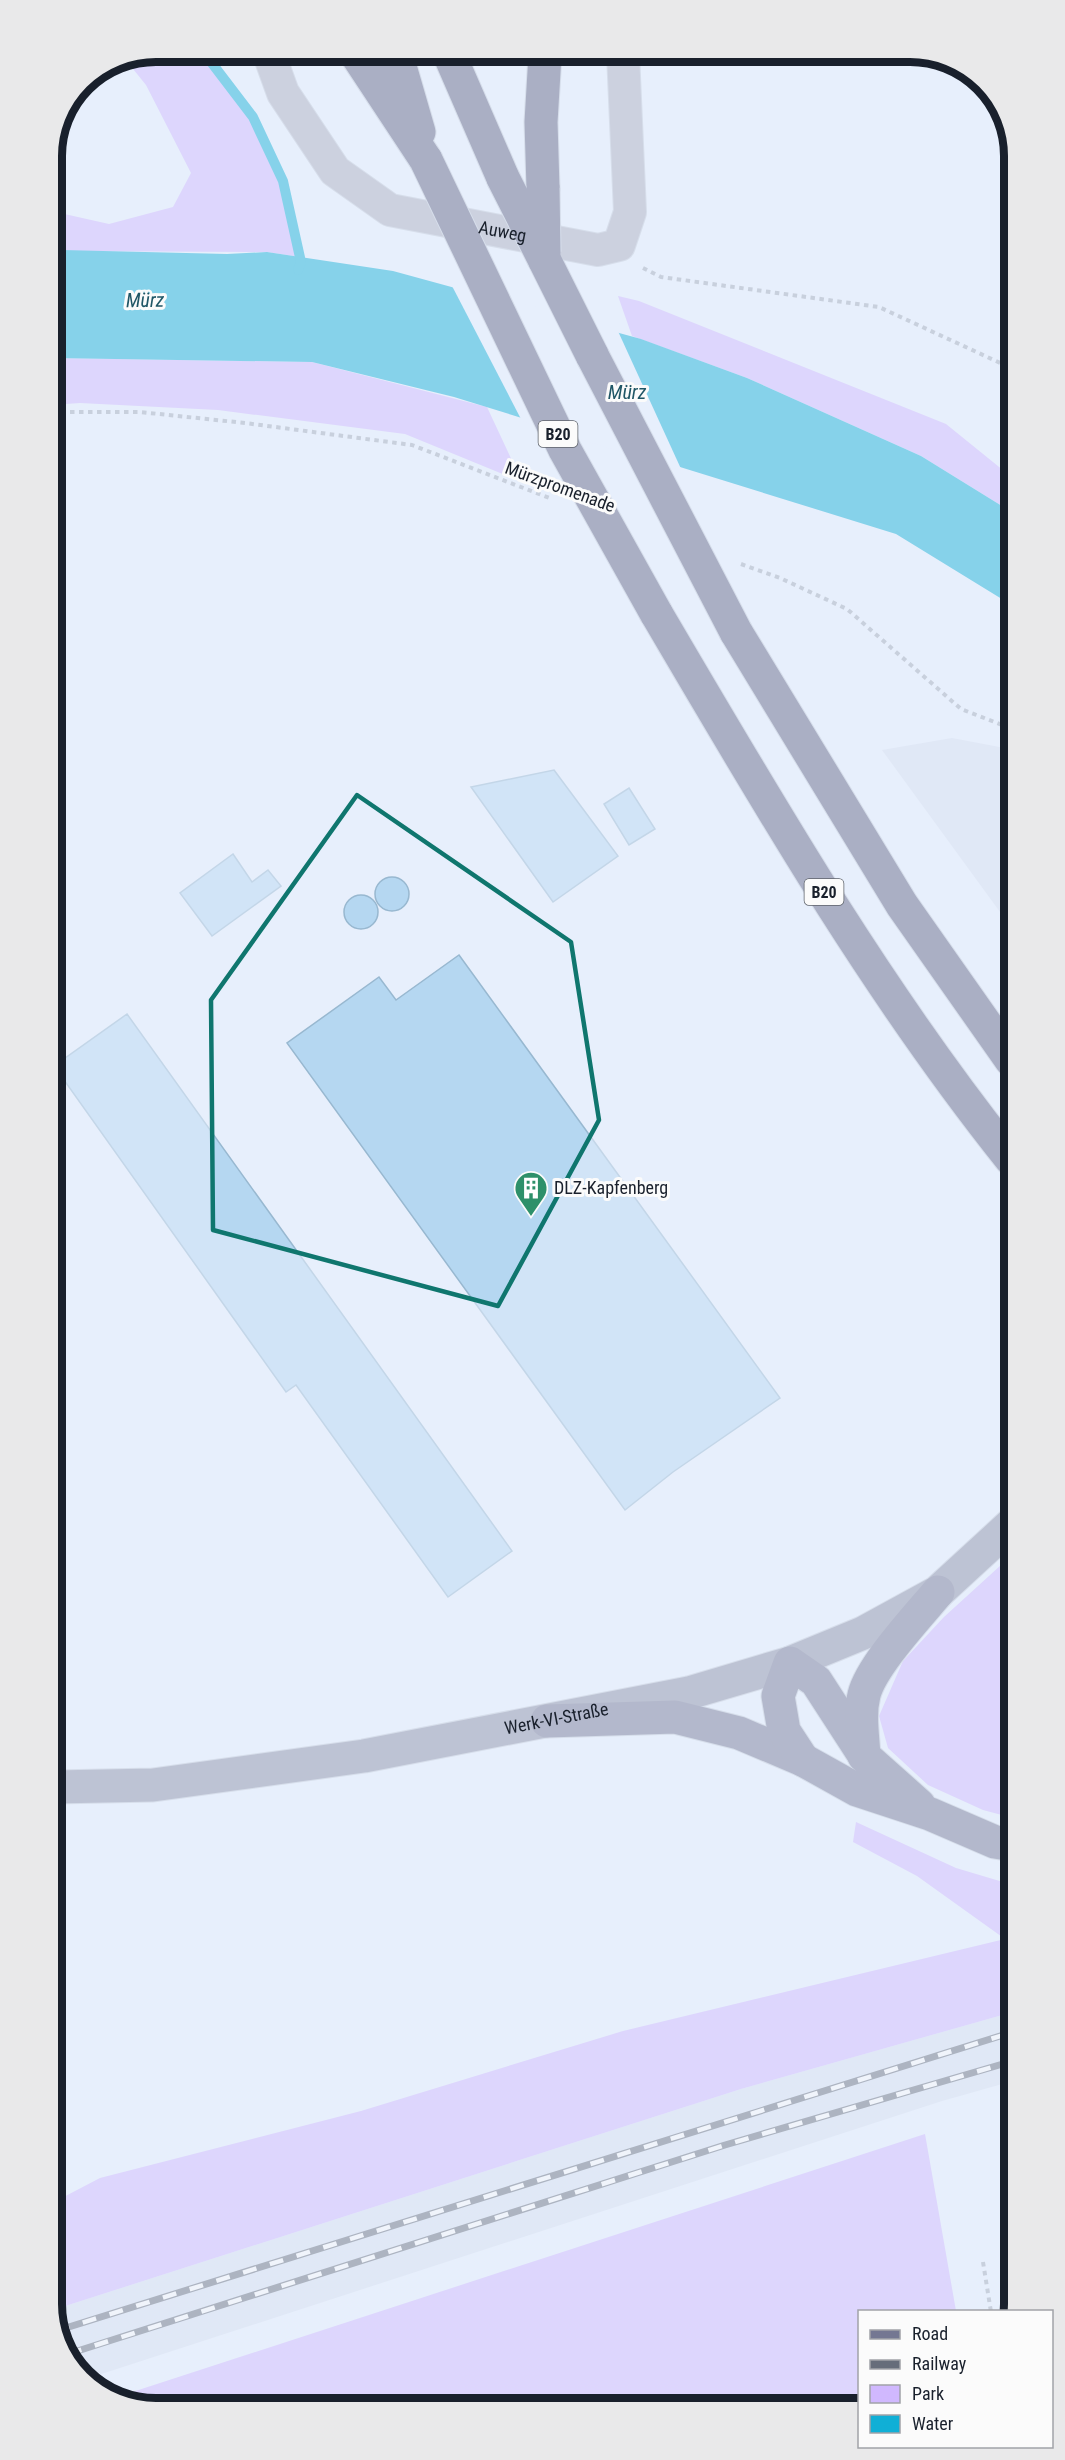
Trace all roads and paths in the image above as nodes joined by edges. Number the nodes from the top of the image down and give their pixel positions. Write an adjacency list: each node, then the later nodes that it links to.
1 (272, 62): 8 (street, Auweg)
2 (361, 62): 7 (highway)
3 (399, 62): 7 (highway, B20)
4 (453, 62): 9 (highway, bridge)
5 (545, 62): 9 (highway, bridge)
6 (623, 62): 8 (street)
7 (426, 160): 16 (highway, B20, bridge)
8 (619, 245): 10 (path)
9 (544, 259): 15 (highway, bridge)
10 (1004, 365)
11 (62, 412): 12 (path, Mürzpromenade)
12 (556, 501)
13 (736, 562): 14 (path)
14 (1004, 726)
15 (1004, 1050)
16 (1004, 1150)
17 (1004, 1531): 18 (main road, Werk-VI-Straße)
18 (938, 1592): 19 (main road, Werk-VI-Straße); 21 (main road)
19 (790, 1664): 20 (main road, Werk-VI-Straße); 21 (main road); 22 (main road)
20 (546, 1720): 22 (main road); 23 (main road, Werk-VI-Straße)
21 (864, 1756): 24 (main road)
22 (803, 1760): 24 (main road)
23 (62, 1787)
24 (930, 1814): 25 (main road)
25 (1004, 1844)
26 (983, 2262): 27 (path)
27 (991, 2310)

